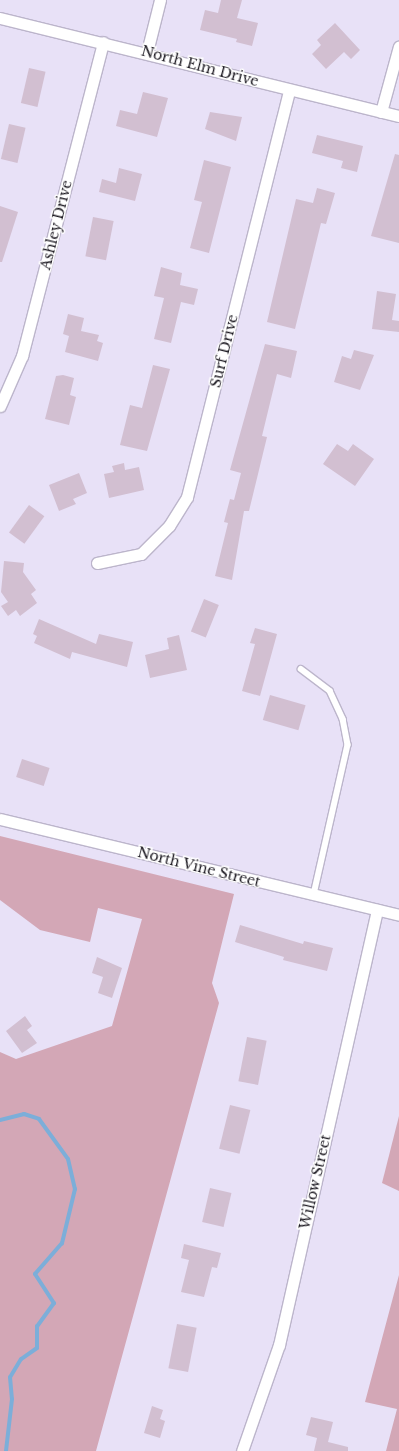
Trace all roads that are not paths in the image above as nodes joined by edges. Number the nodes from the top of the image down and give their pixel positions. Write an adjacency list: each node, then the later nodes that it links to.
1 (160, 0): 5 (street)
2 (0, 18): 3 (street, North Elm Drive)
3 (103, 42): 5 (street, North Elm Drive); 9 (street, Ashley Drive)
4 (399, 46): 7 (street)
5 (147, 52): 6 (street, North Elm Drive)
6 (289, 90): 7 (street, North Elm Drive); 10 (street, Surf Drive)
7 (381, 112): 8 (street, North Elm Drive)
8 (399, 116)
9 (0, 406)
10 (97, 563)
11 (300, 670): 13 (lane)
12 (0, 819): 13 (street, North Vine Street)
13 (314, 895): 14 (street, North Vine Street)
14 (377, 910): 15 (street, North Vine Street); 16 (street, Willow Street)
15 (399, 915)
16 (242, 1451)

